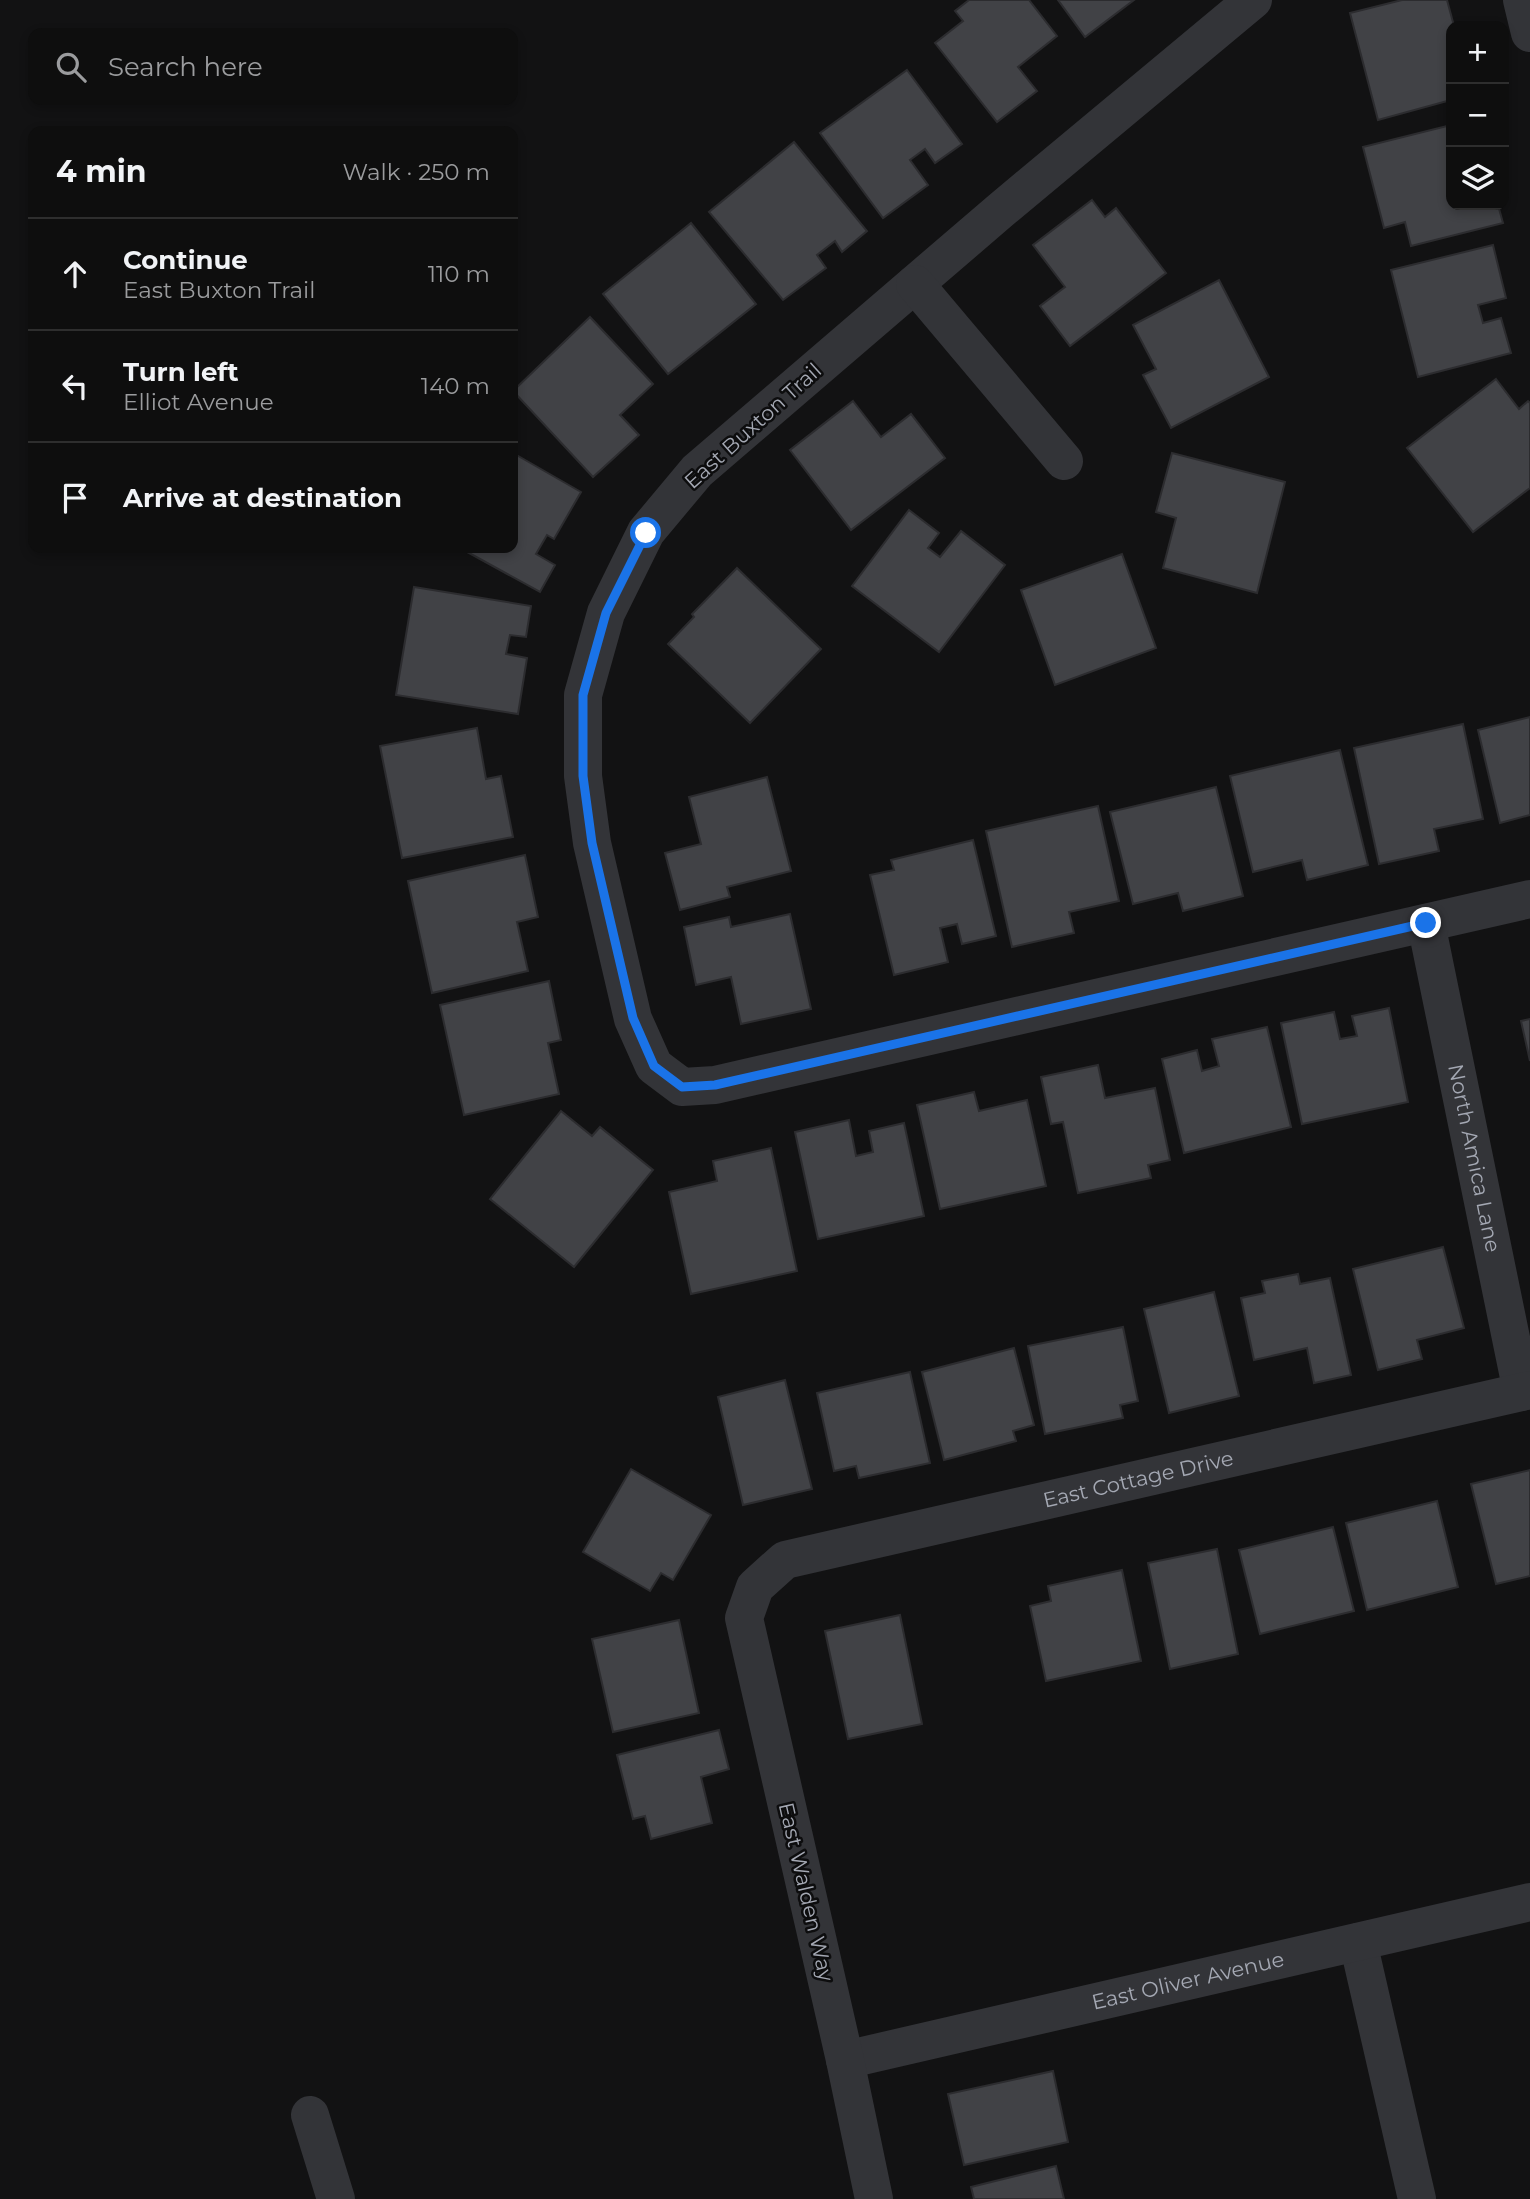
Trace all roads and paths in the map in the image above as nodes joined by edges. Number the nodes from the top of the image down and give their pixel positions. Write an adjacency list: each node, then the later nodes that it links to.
1 (1253, 0): 4 (street, East Buxton Trail)
2 (1521, 0): 3 (street)
3 (1530, 33)
4 (915, 284): 5 (street); 7 (street, East Buxton Trail)
5 (1064, 461)
6 (1530, 899): 7 (street)
7 (1426, 923): 8 (street, North Amica Lane)
8 (1526, 1391): 9 (street, East Cottage Drive)
9 (755, 1587): 12 (street, East Walden Way)
10 (1530, 1902): 11 (street, East Oliver Avenue)
11 (1358, 1942): 12 (street, East Oliver Avenue); 16 (street)
12 (845, 2060): 15 (street, East Walden Way)
13 (310, 2115): 14 (street)
14 (336, 2199)
15 (874, 2199)
16 (1417, 2199)

